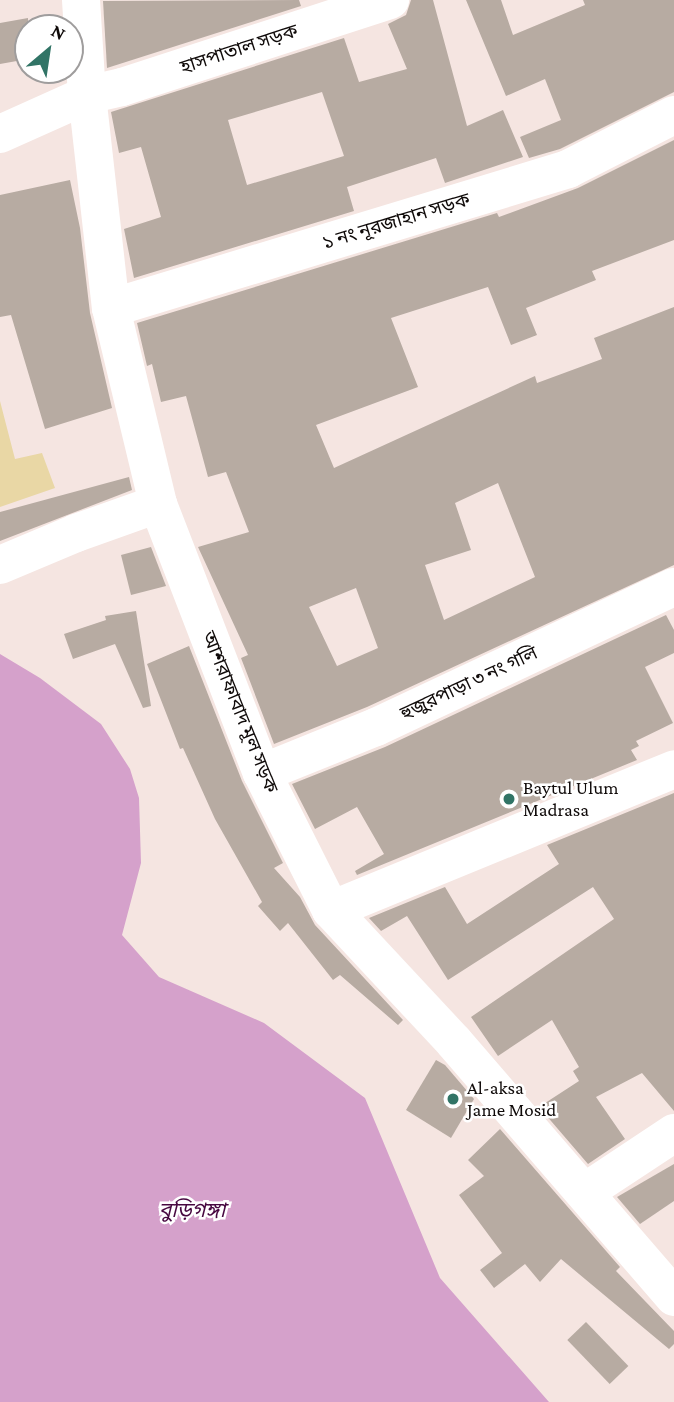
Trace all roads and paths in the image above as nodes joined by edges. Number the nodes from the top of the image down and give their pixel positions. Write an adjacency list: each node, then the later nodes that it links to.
1 (81, 0): 3 (street, আশরাফাবাদ মূল সড়ক)
2 (390, 0): 3 (street, হাসপাতাল সড়ক)
3 (87, 95): 5 (street, হাসপাতাল সড়ক); 6 (street, আশরাফাবাদ মূল সড়ক)
4 (674, 115): 6 (street, ১ নং নূরজাহান সড়ক)
5 (0, 134)
6 (111, 308): 7 (street, আশরাফাবাদ মূল সড়ক)
7 (158, 504): 8 (street); 11 (street, আশরাফাবাদ মূল সড়ক)
8 (0, 565)
9 (674, 587): 11 (street, হুজুরপাড়া ৩ নং গলি)
10 (674, 769): 12 (street)
11 (262, 773): 12 (street, আশরাফাবাদ মূল সড়ক)
12 (331, 910): 14 (street, আশরাফাবাদ মূল সড়ক)
13 (674, 1133): 14 (street)
14 (585, 1192): 15 (street, আশরাফাবাদ মূল সড়ক)
15 (674, 1297)

